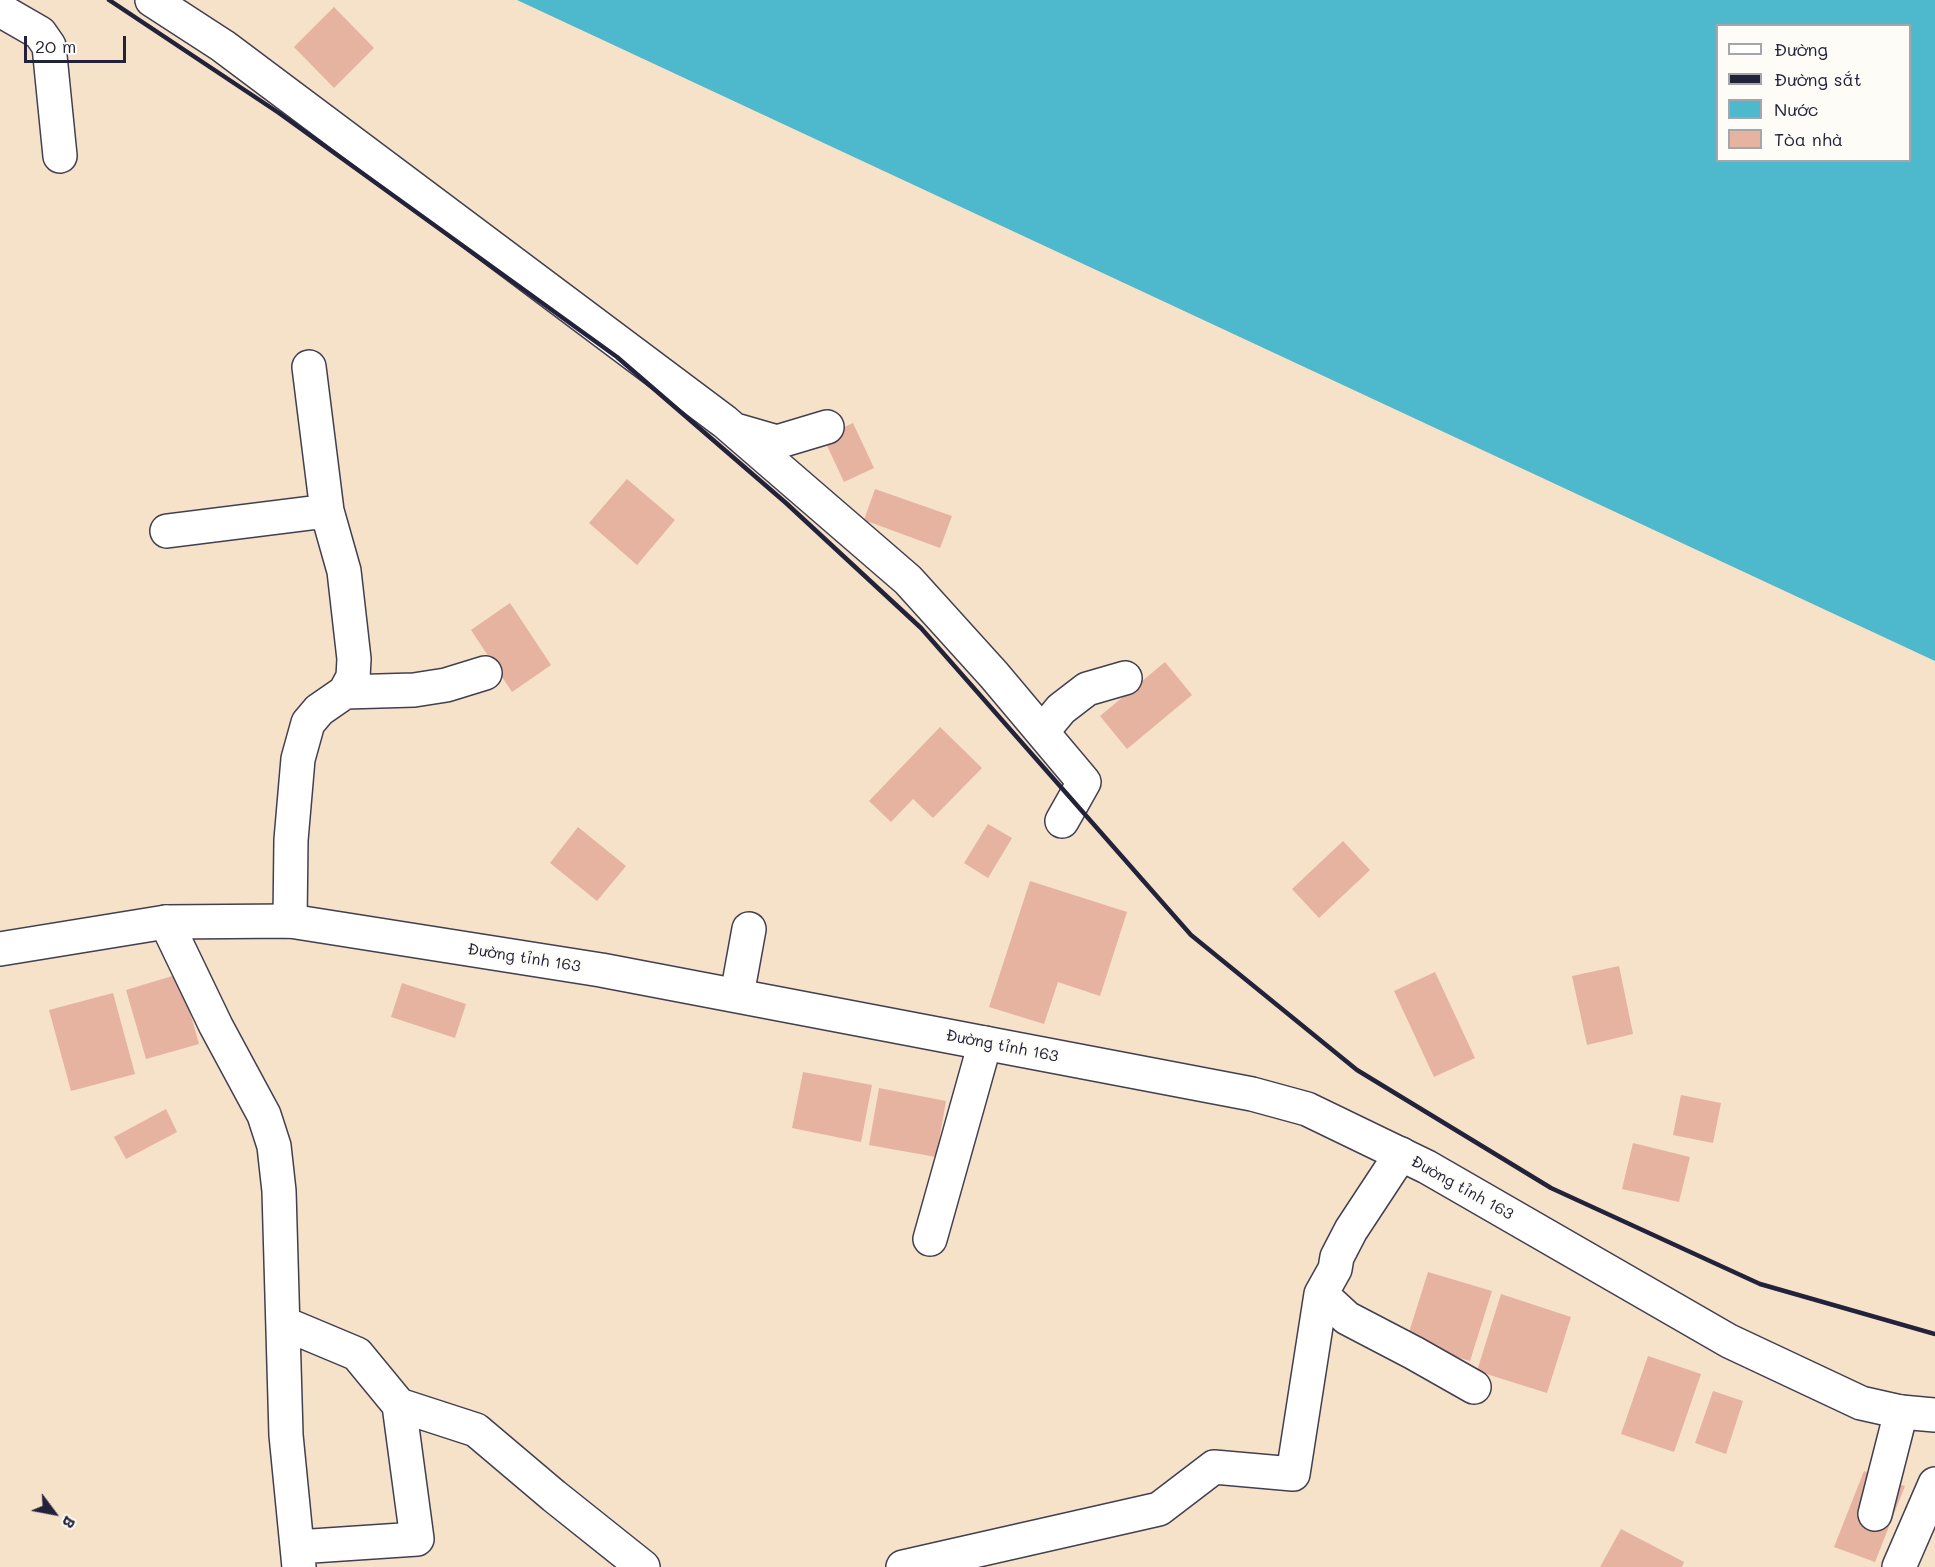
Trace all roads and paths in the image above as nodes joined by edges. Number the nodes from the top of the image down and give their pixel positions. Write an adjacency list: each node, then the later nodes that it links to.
1 (152, 0): 6 (street)
2 (0, 10): 3 (street)
3 (60, 156)
4 (309, 367): 7 (street)
5 (827, 428): 6 (street)
6 (735, 430): 12 (street)
7 (327, 511): 8 (street); 11 (street)
8 (166, 531)
9 (485, 673): 11 (street)
10 (1125, 678): 12 (street)
11 (345, 692): 14 (street)
12 (1042, 732): 13 (street)
13 (1062, 821)
14 (290, 921): 15 (street, Đường tỉnh 163); 18 (street, Đường tỉnh 163)
15 (166, 922): 17 (street, Đường tỉnh 163); 23 (street)
16 (749, 929): 18 (street)
17 (0, 949)
18 (737, 995): 19 (street, Đường tỉnh 163)
19 (985, 1043): 20 (street, Đường tỉnh 163); 21 (street)
20 (1401, 1154): 22 (street); 26 (street, Đường tỉnh 163)
21 (930, 1239)
22 (1321, 1294): 24 (street); 32 (street)
23 (282, 1323): 25 (street); 30 (street)
24 (1474, 1387)
25 (399, 1405): 30 (street); 31 (street)
26 (1901, 1412): 27 (street, Đường tỉnh 163); 29 (street)
27 (1935, 1415)
28 (1935, 1484): 33 (street)
29 (1875, 1514)
30 (298, 1557)
31 (644, 1567)
32 (903, 1567)
33 (1899, 1567)

